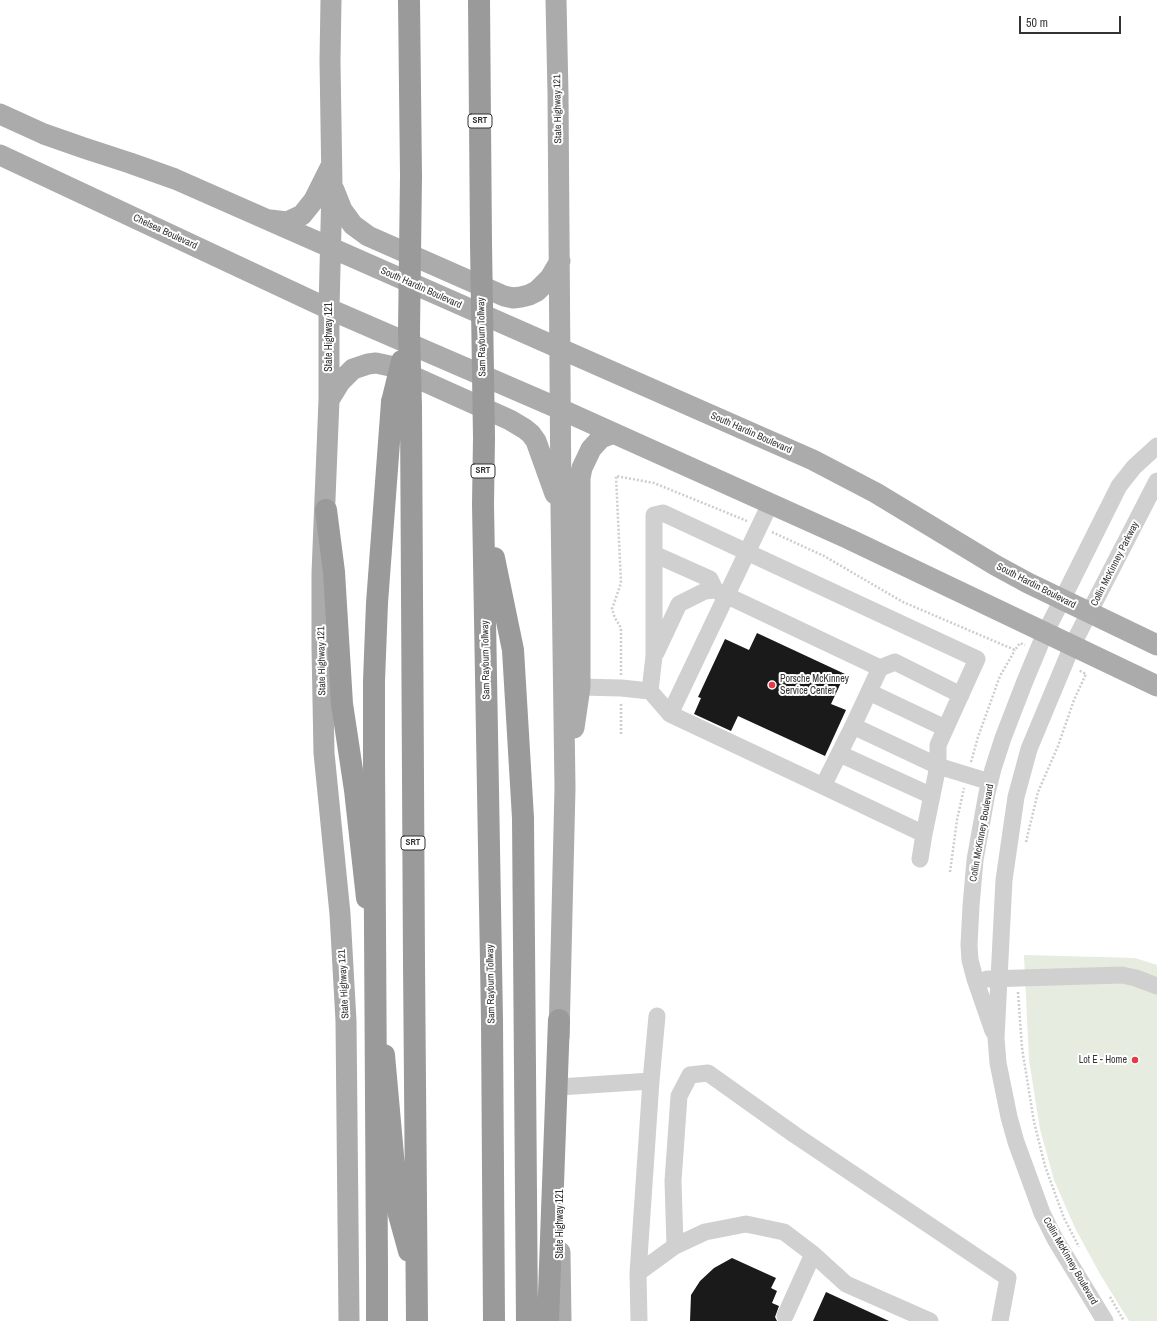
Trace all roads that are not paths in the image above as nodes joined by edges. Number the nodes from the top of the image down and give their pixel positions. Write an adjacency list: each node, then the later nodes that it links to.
1 (331, 0): 7 (main road, State Highway 121)
2 (409, 0): 14 (highway, bridge)
3 (479, 0): 19 (highway, Sam Rayburn Tollway / SRT, bridge)
4 (556, 0): 10 (main road, State Highway 121)
5 (0, 114): 8 (main road)
6 (0, 155): 11 (main road, Chelsea Boulevard)
7 (332, 176): 8 (main road); 9 (main road, State Highway 121); 10 (main road)
8 (268, 220): 9 (main road)
9 (330, 248): 11 (main road, State Highway 121); 12 (main road, South Hardin Boulevard)
10 (560, 261): 12 (main road, State Highway 121)
11 (329, 309): 13 (main road, State Highway 121); 15 (main road)
12 (560, 349): 15 (main road, State Highway 121); 26 (main road, South Hardin Boulevard)
13 (329, 400): 21 (main road); 22 (main road, State Highway 121)
14 (402, 405): 60 (highway, SRT); 63 (highway, bridge)
15 (560, 409): 16 (main road); 21 (main road, State Highway 121)
16 (614, 433): 20 (main road); 34 (main road)
17 (1157, 446): 26 (street, Collin McKinney Boulevard)
18 (1157, 481): 27 (street, Collin McKinney Parkway)
19 (483, 504): 65 (highway, Sam Rayburn Tollway / SRT); 66 (highway)
20 (770, 504): 23 (street); 28 (main road)
21 (561, 508): 45 (main road, State Highway 121)
22 (326, 510): 60 (highway); 62 (main road, State Highway 121)
23 (748, 552): 24 (street); 25 (street); 37 (street)
24 (654, 554): 25 (street); 31 (street)
25 (721, 593): 31 (street); 32 (street); 38 (street)
26 (1062, 600): 27 (main road, South Hardin Boulevard); 28 (street, Collin McKinney Boulevard)
27 (1089, 613): 29 (main road, South Hardin Boulevard); 30 (street, Collin McKinney Parkway)
28 (1045, 633): 30 (main road); 43 (street, Collin McKinney Boulevard)
29 (1157, 645)
30 (1072, 646): 33 (main road); 49 (street, Collin McKinney Boulevard)
31 (654, 656): 35 (street)
32 (880, 668): 36 (street); 37 (street)
33 (1157, 686)
34 (580, 687): 35 (street); 45 (main road)
35 (650, 691): 38 (street)
36 (869, 692): 39 (street); 40 (street)
37 (961, 695): 40 (street)
38 (670, 714): 44 (street)
39 (853, 726): 41 (street); 42 (street)
40 (945, 728): 42 (street)
41 (840, 754): 44 (street); 46 (street)
42 (938, 766): 43 (street); 46 (street)
43 (990, 782): 50 (street, Collin McKinney Boulevard)
44 (823, 786): 47 (street)
45 (565, 788): 53 (main road, State Highway 121)
46 (932, 796): 47 (street)
47 (924, 834): 48 (street)
48 (920, 859)
49 (999, 978): 50 (street); 51 (street); 54 (street, Collin McKinney Boulevard)
50 (975, 979): 54 (street, Collin McKinney Boulevard)
51 (1157, 986)
52 (657, 1016): 55 (street)
53 (559, 1020): 56 (main road, State Highway 121); 67 (highway)
54 (996, 1038): 72 (street, Collin McKinney Boulevard)
55 (651, 1081): 56 (street); 59 (street)
56 (559, 1087): 68 (main road, State Highway 121)
57 (675, 1246): 58 (street); 59 (street); 71 (street)
58 (813, 1254): 61 (street); 70 (street)
59 (638, 1273): 69 (street)
60 (417, 1279): 64 (highway, SRT)
61 (785, 1316)
62 (348, 1321)
63 (377, 1321)
64 (417, 1321)
65 (494, 1321)
66 (527, 1321)
67 (548, 1321)
68 (561, 1321)
69 (639, 1321)
70 (930, 1321)
71 (1000, 1321)
72 (1105, 1321)

